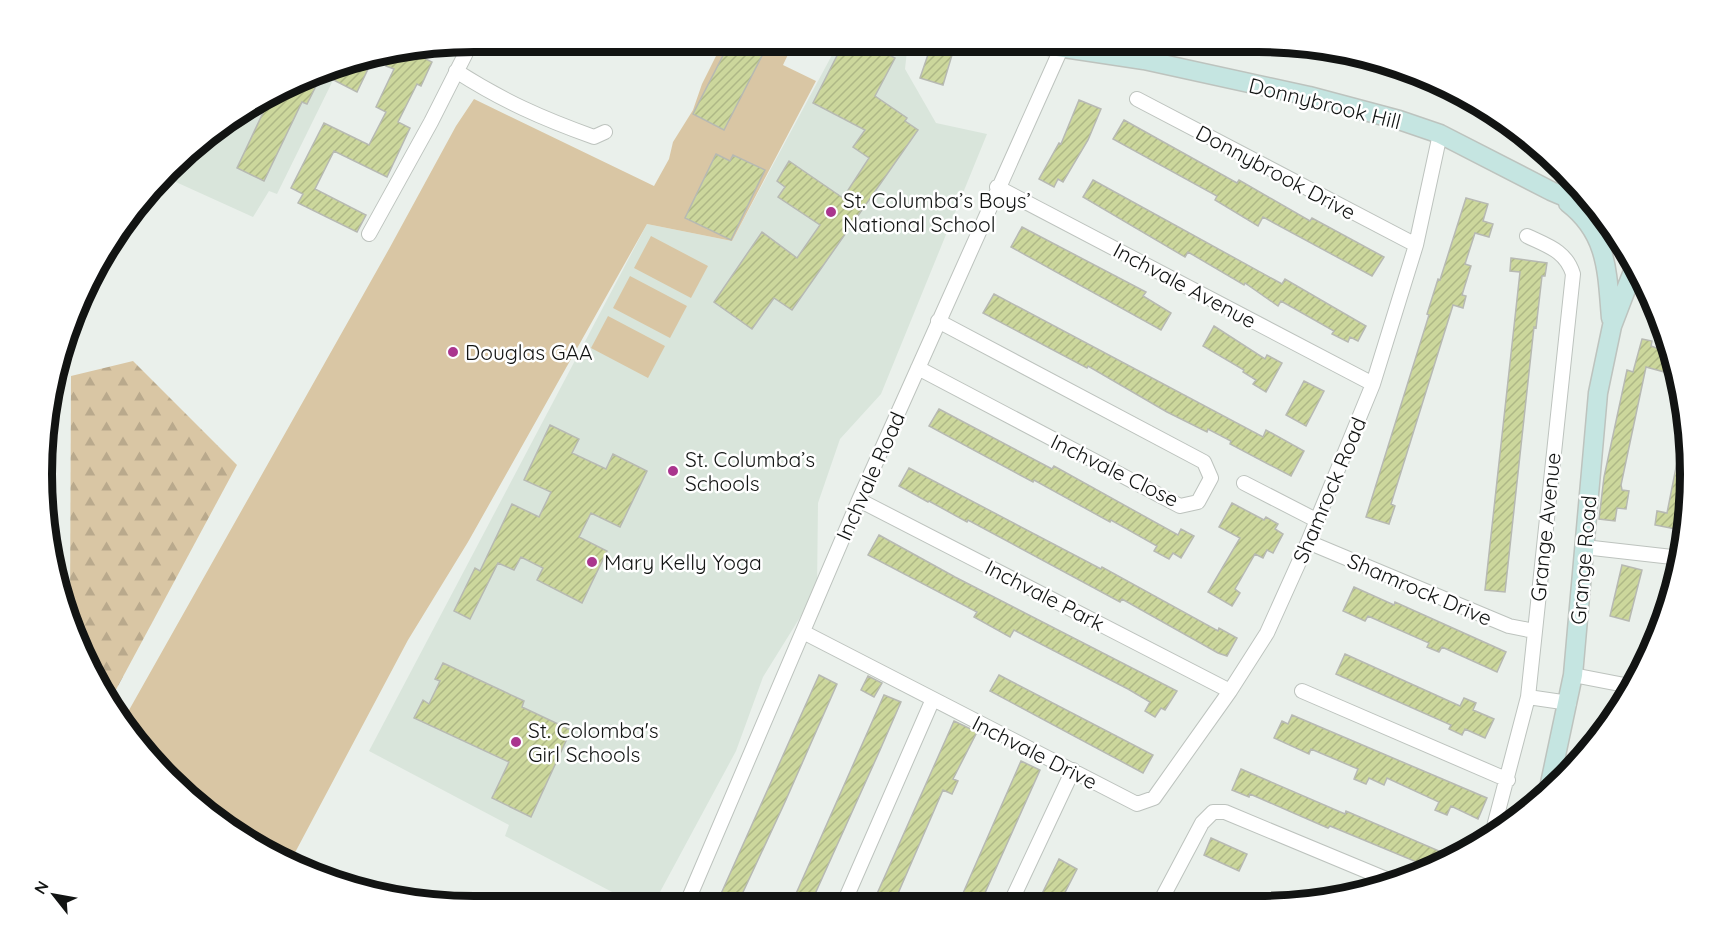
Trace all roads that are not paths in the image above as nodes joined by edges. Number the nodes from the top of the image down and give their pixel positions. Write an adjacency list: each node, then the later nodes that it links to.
1 (466, 52): 4 (street)
2 (1060, 52): 8 (street, Inchvale Road)
3 (1084, 52): 7 (main road, Donnybrook Hill)
4 (456, 71): 6 (street); 11 (street)
5 (1137, 99): 13 (street, Donnybrook Drive)
6 (605, 132)
7 (1440, 134): 9 (main road, Donnybrook Hill); 13 (street, Shamrock Road)
8 (997, 187): 15 (street, Inchvale Road); 18 (street, Inchvale Avenue)
9 (1551, 191): 10 (main road, Donnybrook Hill); 16 (main road, Grange Road)
10 (1582, 204)
11 (369, 234)
12 (1527, 236): 25 (street, Grange Avenue)
13 (1416, 246): 18 (street, Shamrock Road)
14 (1631, 277): 16 (main road, Grange Road)
15 (938, 321): 17 (street, Inchvale Road); 17 (street, Inchvale Close)
16 (1612, 326): 23 (main road, Grange Road)
17 (918, 368): 20 (street, Inchvale Road)
18 (1373, 384): 21 (street, Shamrock Road)
19 (1244, 483): 21 (street)
20 (859, 500): 26 (street, Inchvale Road); 29 (street, Inchvale Park)
21 (1316, 520): 22 (street, Shamrock Road)
22 (1308, 542): 25 (street, Shamrock Drive); 29 (street, Shamrock Road)
23 (1584, 547): 24 (street); 27 (main road, Grange Road)
24 (1672, 557)
25 (1534, 631): 31 (street, Grange Avenue)
26 (803, 632): 32 (street, Inchvale Drive); 40 (street, Inchvale Road)
27 (1573, 675): 28 (street); 33 (main road, Grange Road)
28 (1625, 685)
29 (1230, 691): 37 (street, Shamrock Road)
30 (1302, 691): 36 (street)
31 (1528, 697): 33 (street); 36 (street, Grange Avenue)
32 (933, 699): 34 (street, Inchvale Drive); 41 (street)
33 (1569, 703): 35 (main road, Grange Road)
34 (1073, 770): 37 (street, Inchvale Drive); 42 (street)
35 (1551, 778)
36 (1508, 780): 38 (street, Grange Avenue)
37 (1137, 804)
38 (1495, 823)
39 (1382, 878): 43 (street)
40 (690, 896)
41 (847, 896)
42 (1014, 896)
43 (1163, 896)

